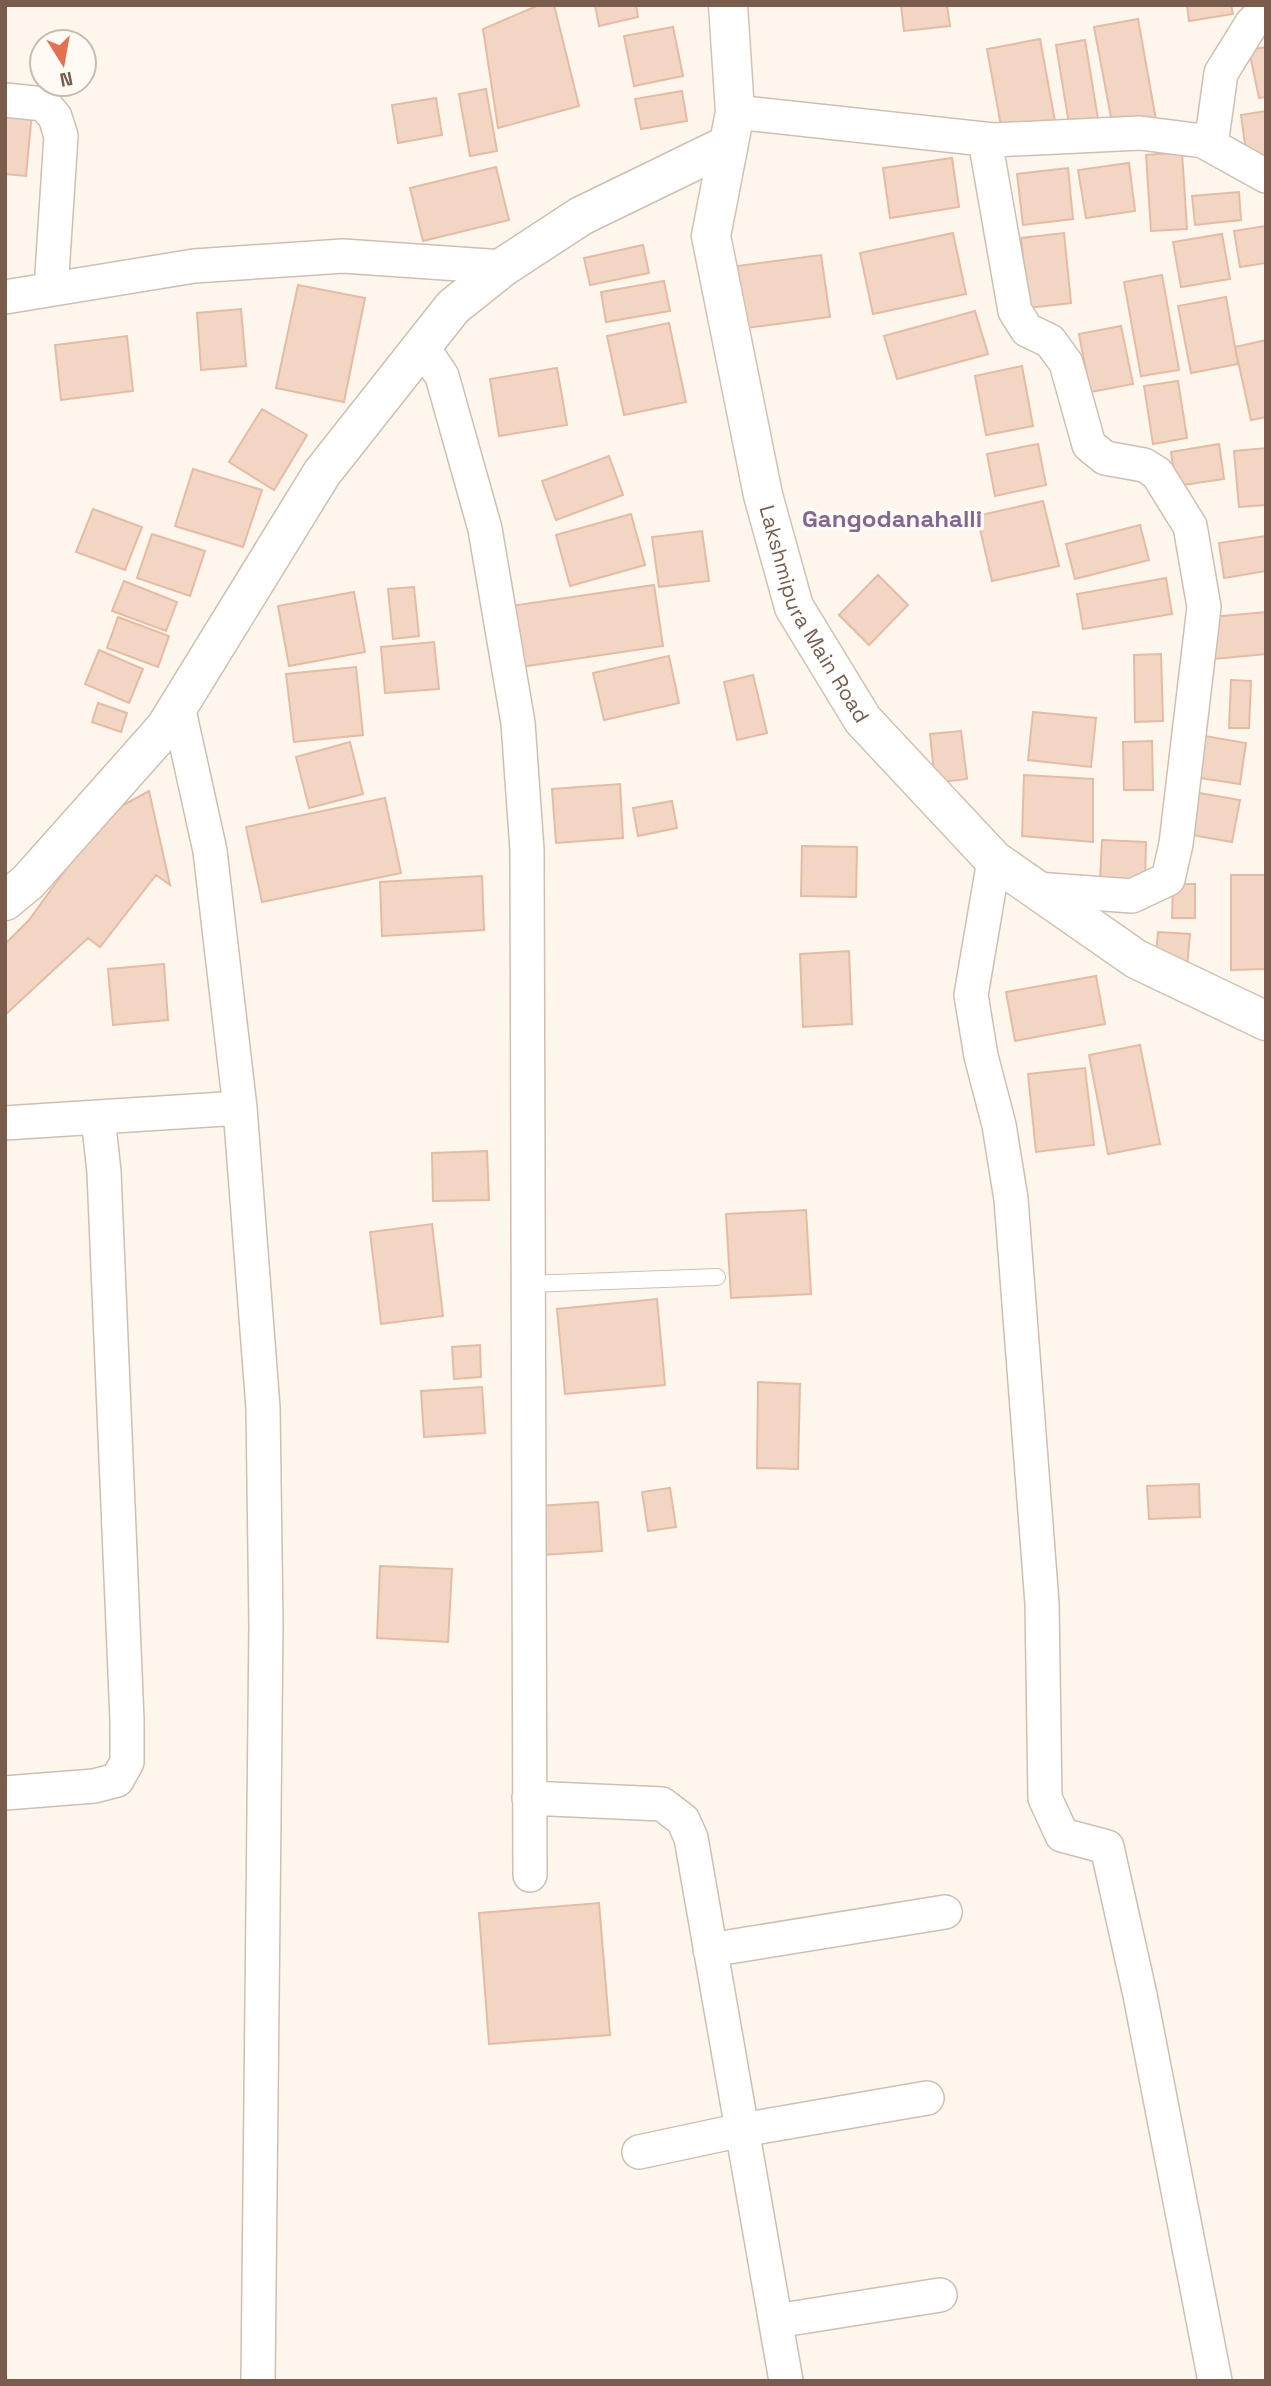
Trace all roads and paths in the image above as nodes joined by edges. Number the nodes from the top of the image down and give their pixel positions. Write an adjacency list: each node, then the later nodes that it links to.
1 (728, 5): 4 (main road, Lakshmipura Main Road)
2 (1266, 10): 6 (street)
3 (5, 100): 9 (street)
4 (731, 128): 5 (street); 8 (main road); 13 (main road, Lakshmipura Main Road)
5 (985, 140): 6 (street); 14 (street)
6 (1211, 145): 7 (street)
7 (1266, 176)
8 (503, 267): 9 (street); 11 (main road)
9 (51, 289): 10 (street)
10 (5, 297)
11 (423, 348): 12 (main road); 21 (street)
12 (178, 706): 15 (main road); 17 (street)
13 (994, 860): 14 (main road, Lakshmipura Main Road); 34 (street)
14 (1036, 889): 16 (main road, Lakshmipura Main Road)
15 (5, 901)
16 (1266, 1021)
17 (240, 1108): 18 (street); 32 (street)
18 (98, 1117): 19 (street); 22 (street)
19 (5, 1123)
20 (717, 1277): 21 (lane)
21 (528, 1284): 23 (street)
22 (5, 1793)
23 (529, 1798): 24 (street); 26 (street)
24 (530, 1875)
25 (946, 1912): 26 (street)
26 (710, 1950): 28 (street)
27 (927, 2098): 28 (street)
28 (742, 2130): 29 (street); 31 (street)
29 (639, 2152)
30 (940, 2295): 31 (street)
31 (776, 2321): 33 (street)
32 (258, 2381)
33 (786, 2381)
34 (1215, 2381)

